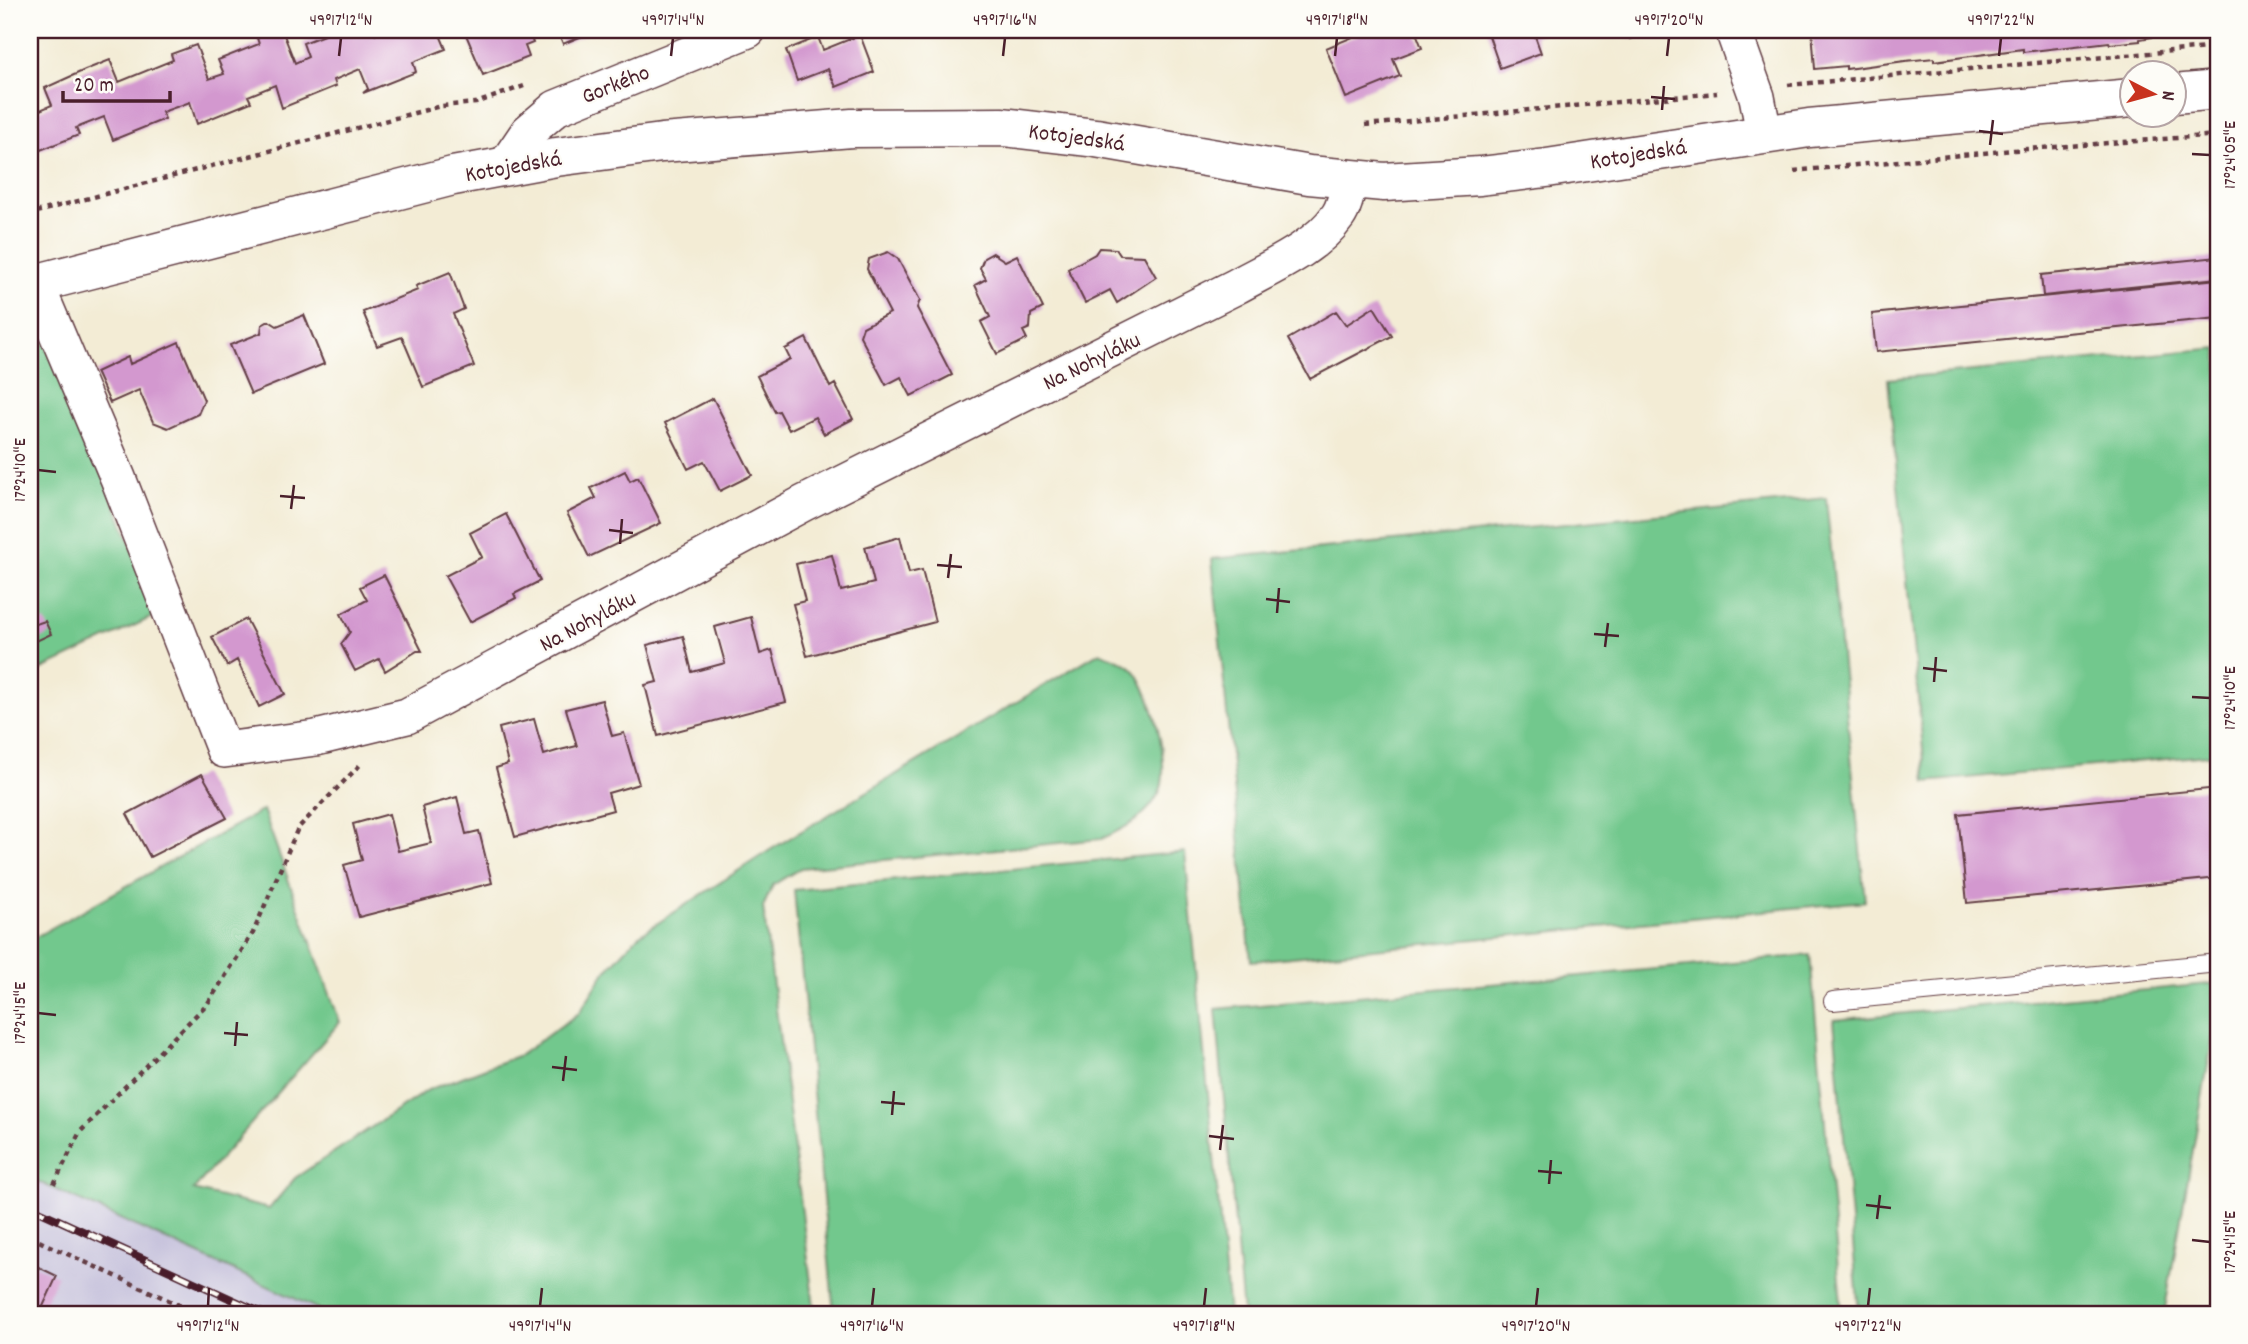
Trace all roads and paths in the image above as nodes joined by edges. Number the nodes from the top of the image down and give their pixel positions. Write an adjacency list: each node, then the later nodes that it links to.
1 (747, 30): 12 (street, Gorkého)
2 (1733, 30): 5 (street)
3 (2218, 47): 5 (path)
4 (533, 82): 15 (path)
5 (1755, 90): 9 (path); 10 (street)
6 (2218, 90): 7 (main road)
7 (2188, 93)
8 (2118, 99): 10 (main road, Kotojedská)
9 (1365, 125)
10 (1764, 133): 14 (main road, Kotojedská)
11 (2218, 135): 13 (path)
12 (505, 166): 14 (main road, Kotojedská); 16 (main road, Kotojedská)
13 (1793, 171)
14 (1350, 180): 16 (street, Na Nohyláku)
15 (36, 212)
16 (33, 284)
17 (361, 763): 20 (path)
18 (2218, 963): 19 (lane)
19 (1833, 1002)
20 (54, 1184)
21 (30, 1237): 22 (path)
22 (199, 1314)

